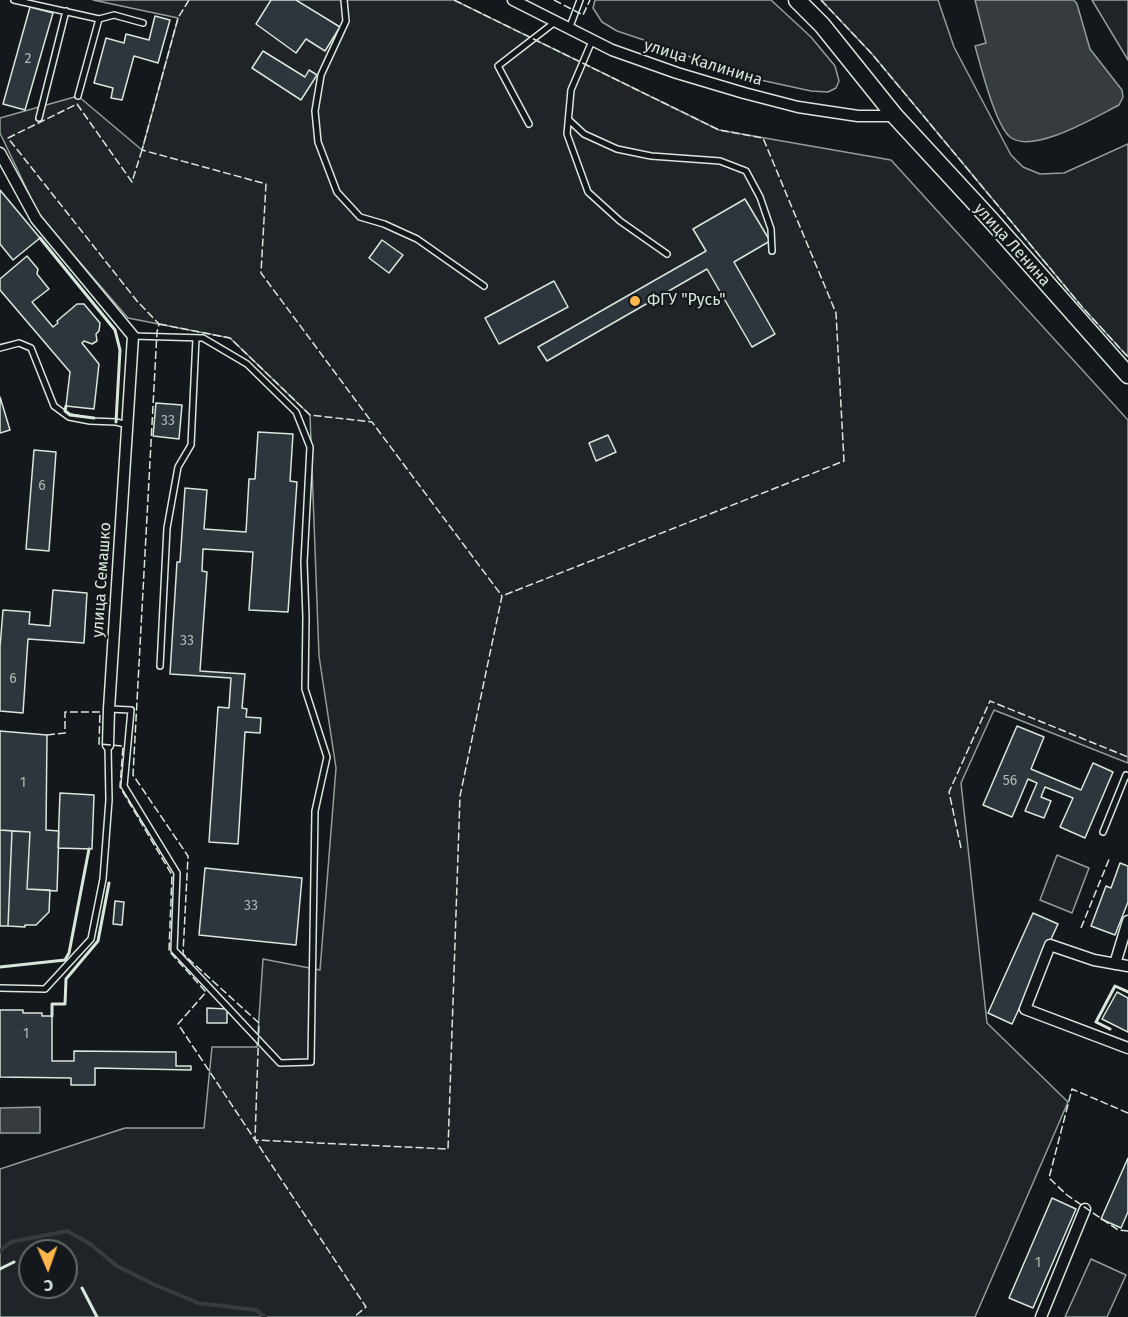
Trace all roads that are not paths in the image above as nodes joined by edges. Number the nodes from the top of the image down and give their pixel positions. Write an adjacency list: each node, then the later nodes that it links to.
1 (14, 0): 6 (lane)
2 (344, 0): 20 (lane)
3 (513, 0): 8 (street, улица Калинина)
4 (580, 0): 10 (lane)
5 (796, 0): 13 (main road, улица Ленина)
6 (66, 12): 7 (lane); 14 (lane)
7 (99, 19): 9 (lane); 12 (lane)
8 (555, 22): 10 (street, улица Калинина); 16 (lane)
9 (143, 23)
10 (569, 29): 11 (street, улица Калинина)
11 (592, 41): 13 (street, улица Калинина); 15 (lane)
12 (78, 96)
13 (895, 116): 24 (main road, улица Ленина)
14 (39, 118)
15 (568, 120): 18 (lane); 19 (lane)
16 (529, 123)
17 (0, 153): 21 (street)
18 (772, 251)
19 (667, 254)
20 (484, 286)
21 (133, 336): 22 (lane); 25 (street, улица Семашко)
22 (196, 338): 26 (lane); 27 (lane)
23 (0, 348): 25 (lane)
24 (1128, 375)
25 (128, 425): 27 (street, улица Семашко)
26 (160, 666)
27 (109, 710): 28 (street, улица Семашко)
28 (108, 745): 34 (lane, улица Семашко)
29 (1128, 776): 30 (lane)
30 (1103, 832)
31 (1128, 921): 32 (street)
32 (1115, 963): 33 (street); 35 (street)
33 (1128, 966)
34 (0, 988)
35 (1128, 1048)
36 (1085, 1209): 37 (street)
37 (1041, 1317)

